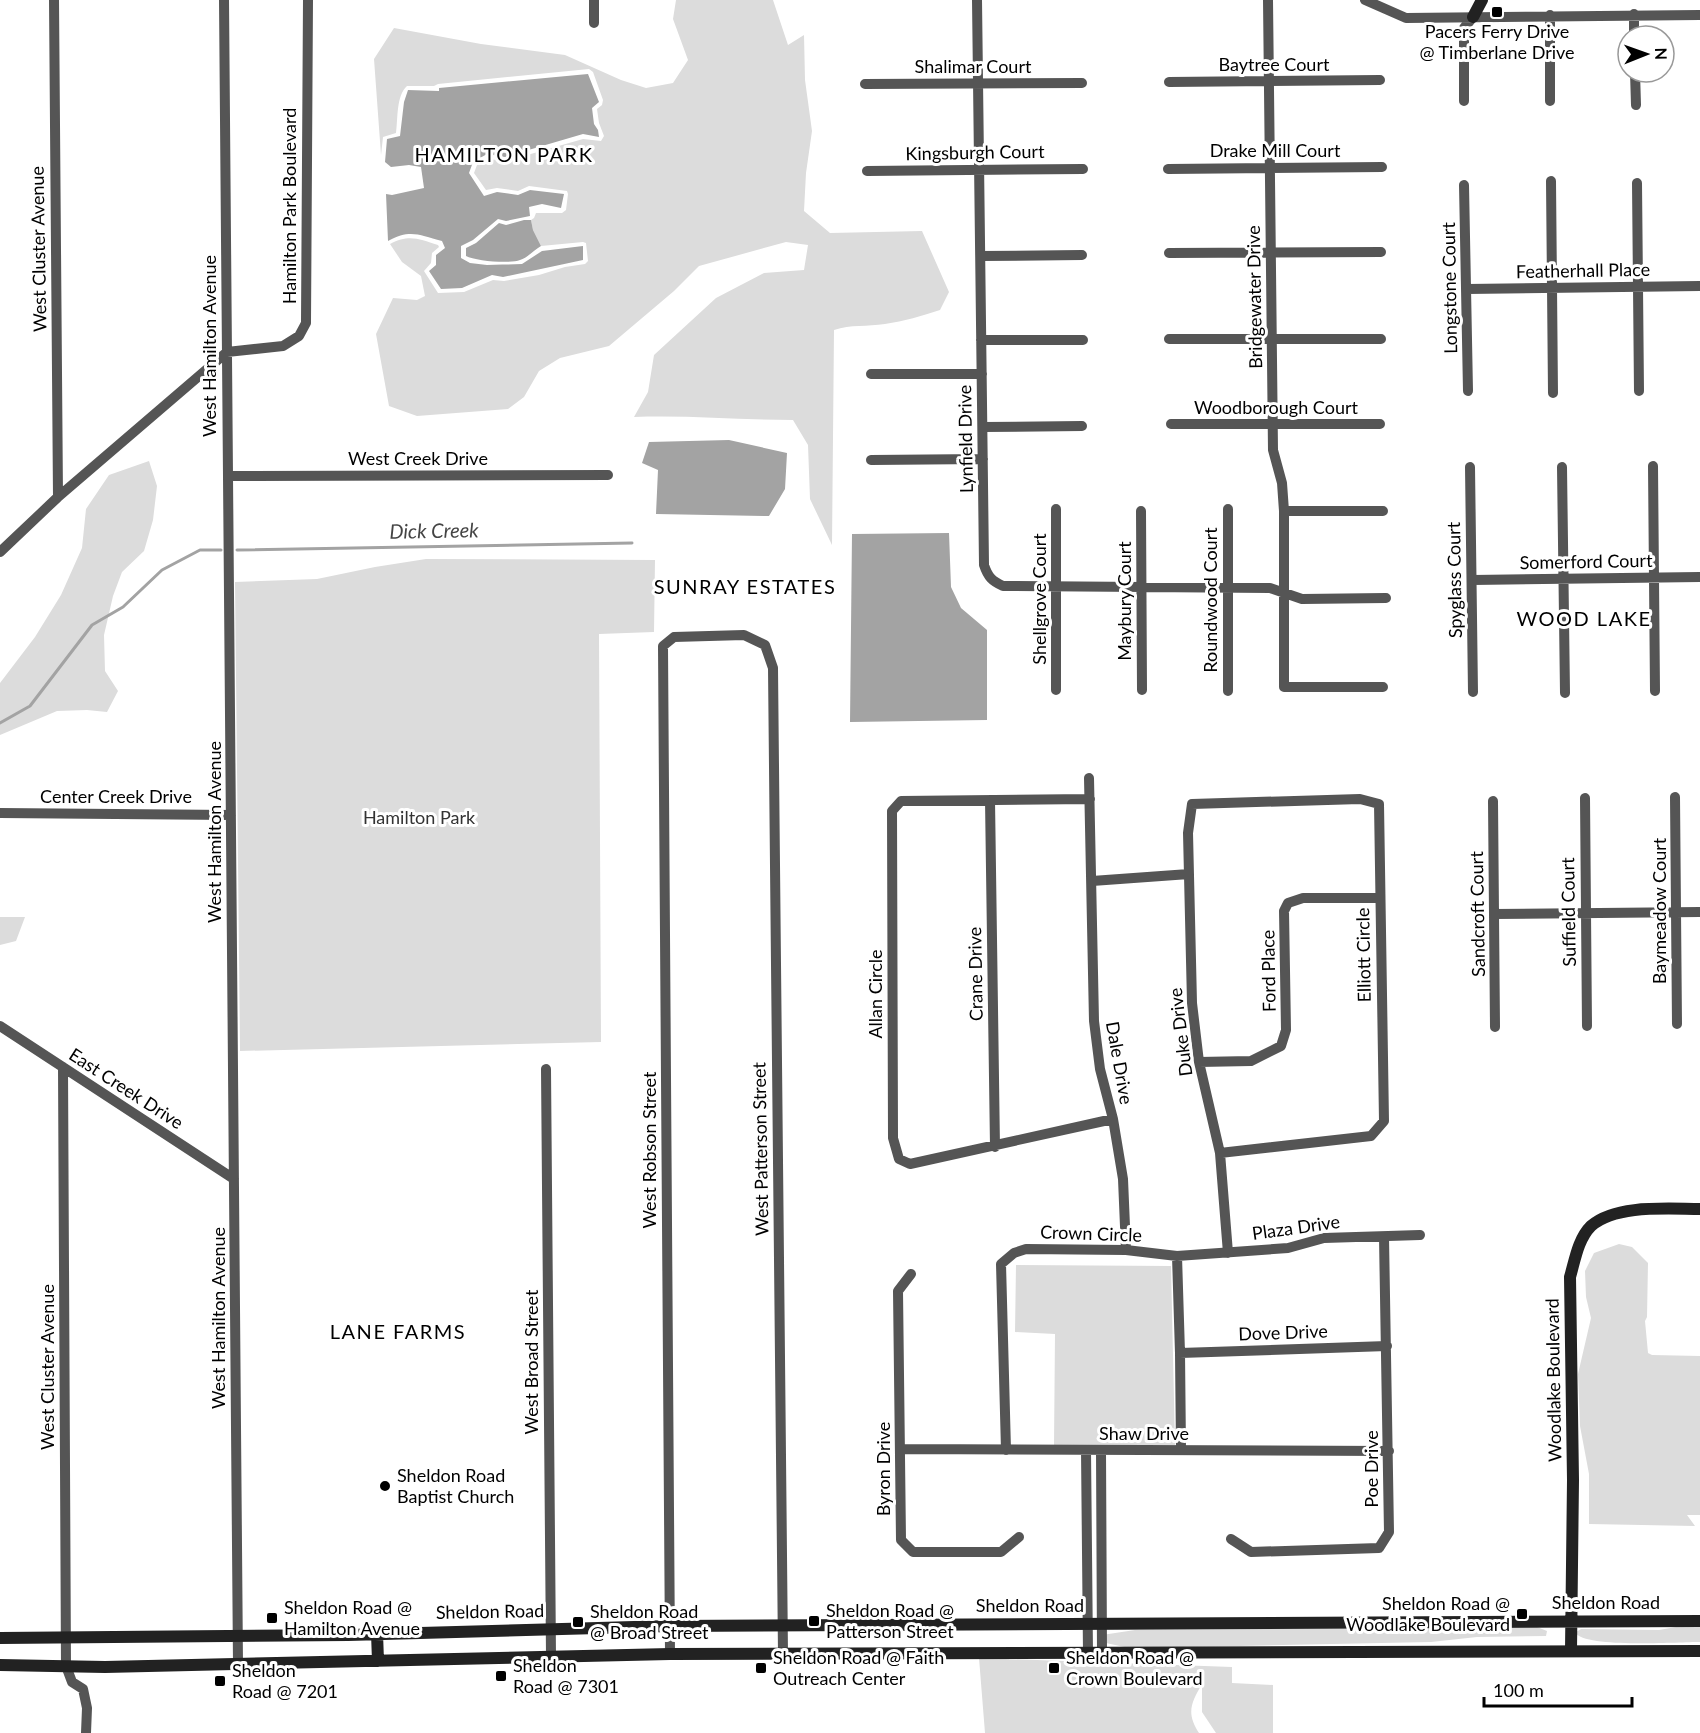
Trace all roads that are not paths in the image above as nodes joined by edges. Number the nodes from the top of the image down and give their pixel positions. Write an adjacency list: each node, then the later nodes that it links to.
1 (54, 0): 67 (street, West Cluster Avenue)
2 (224, 0): 49 (street, West Hamilton Avenue)
3 (308, 0): 49 (street, Hamilton Park Boulevard)
4 (594, 0): 14 (street)
5 (977, 0): 19 (street, Lynfield Drive)
6 (1268, 0): 17 (street, Bridgewater Drive)
7 (1365, 0): 9 (street)
8 (1482, 0): 13 (main road)
9 (1378, 3): 13 (street)
10 (1634, 14): 11 (street); 12 (street); 15 (street)
11 (1550, 15): 13 (street); 24 (street)
12 (1700, 15)
13 (1473, 17): 23 (street)
14 (594, 23)
15 (1634, 24)
16 (1380, 80): 17 (street, Baytree Court)
17 (1270, 81): 18 (street, Baytree Court); 27 (street, Bridgewater Drive)
18 (1169, 82)
19 (978, 83): 20 (street, Shalimar Court); 21 (street, Shalimar Court); 30 (street, Lynfield Drive)
20 (1082, 83)
21 (865, 84)
22 (1635, 84): 25 (street)
23 (1464, 101)
24 (1550, 101)
25 (1636, 105)
26 (1382, 167): 27 (street, Drake Mill Court)
27 (1270, 168): 29 (street, Drake Mill Court); 37 (street, Bridgewater Drive)
28 (1083, 169): 30 (street, Kingsburgh Court)
29 (1168, 169)
30 (980, 170): 31 (street, Kingsburgh Court); 39 (street, Lynfield Drive)
31 (867, 171)
32 (1551, 181): 42 (street)
33 (1636, 183): 41 (street)
34 (1464, 185): 43 (street, Longstone Court)
35 (1381, 252): 37 (street)
36 (1169, 253): 37 (street)
37 (1271, 253): 45 (street, Bridgewater Drive)
38 (1082, 255): 39 (street)
39 (981, 256): 47 (street, Lynfield Drive)
40 (1700, 286): 41 (street, Featherhall Place)
41 (1637, 287): 42 (street, Featherhall Place); 53 (street)
42 (1552, 288): 43 (street, Featherhall Place); 54 (street)
43 (1467, 289): 52 (street, Longstone Court)
44 (1169, 339): 45 (street)
45 (1272, 339): 46 (street); 56 (street, Bridgewater Drive)
46 (1381, 339)
47 (981, 340): 48 (street); 51 (street, Lynfield Drive)
48 (1083, 340)
49 (227, 352): 66 (street, West Hamilton Avenue); 67 (street)
50 (871, 374): 51 (street)
51 (982, 374): 59 (street, Lynfield Drive)
52 (1468, 391)
53 (1639, 391)
54 (1553, 393)
55 (1171, 424): 56 (street, Woodborough Court)
56 (1273, 424): 57 (street, Woodborough Court); 72 (street, Bridgewater Drive)
57 (1380, 424)
58 (1082, 426): 59 (street)
59 (982, 427): 60 (street, Lynfield Drive)
60 (983, 459): 61 (street); 78 (street, Lynfield Drive)
61 (871, 460)
62 (1653, 466): 75 (street)
63 (1470, 467): 77 (street, Spyglass Court)
64 (1562, 467): 76 (street)
65 (608, 475): 66 (street, West Creek Drive)
66 (228, 476): 99 (street, West Hamilton Avenue)
67 (58, 497): 73 (street)
68 (1056, 509): 78 (street, Shellgrove Court)
69 (1228, 509): 80 (street, Roundwood Court)
70 (1383, 510): 72 (street)
71 (1141, 511): 79 (street, Maybury Court)
72 (1284, 511): 81 (street, Bridgewater Drive)
73 (0, 552)
74 (1700, 577): 75 (street, Somerford Court)
75 (1655, 578): 76 (street, Somerford Court); 88 (street)
76 (1564, 579): 77 (street, Somerford Court); 90 (street)
77 (1473, 580): 89 (street, Spyglass Court)
78 (1056, 587): 79 (street, Lynfield Drive); 85 (street, Shellgrove Court)
79 (1142, 587): 80 (street, Lynfield Drive); 86 (street, Maybury Court)
80 (1228, 587): 81 (street, Lynfield Drive); 87 (street, Roundwood Court)
81 (1284, 592): 82 (street, Lynfield Drive); 84 (street, Bridgewater Drive)
82 (1386, 598)
83 (765, 645): 139 (street, West Patterson Street); 140 (street, West Robson Street)
84 (1383, 687)
85 (1056, 690)
86 (1142, 690)
87 (1228, 691)
88 (1655, 691)
89 (1473, 692)
90 (1565, 693)
91 (1089, 778): 94 (street, Dale Drive)
92 (1675, 797): 103 (street, Baymeadow Court)
93 (1585, 798): 106 (street, Suffield Court)
94 (1089, 799): 95 (street, Allan Circle); 101 (street, Dale Drive)
95 (990, 800): 115 (street, Crane Drive); 115 (street, Allan Circle)
96 (1493, 801): 105 (street, Sandcroft Court)
97 (1192, 804): 100 (street, Duke Drive); 102 (street, Elliott Circle)
98 (0, 813): 99 (street, Center Creek Drive)
99 (231, 815): 117 (street, West Hamilton Avenue)
100 (1189, 874): 101 (street); 111 (street, Duke Drive)
101 (1092, 881): 114 (street, Dale Drive)
102 (1380, 898): 111 (street, Ford Place); 116 (street, Elliott Circle)
103 (1676, 912): 104 (street); 106 (street); 107 (street, Baymeadow Court)
104 (1700, 912)
105 (1494, 914): 106 (street); 110 (street, Sandcroft Court)
106 (1585, 914): 109 (street, Suffield Court)
107 (1677, 1024)
108 (0, 1026): 112 (street, East Creek Drive)
109 (1587, 1026)
110 (1495, 1027)
111 (1199, 1062): 116 (street, Duke Drive)
112 (63, 1067): 117 (street, East Creek Drive); 145 (street, West Cluster Avenue)
113 (546, 1068): 141 (street, West Broad Street)
114 (1113, 1119): 115 (street, Allan Circle); 121 (street, Dale Drive)
115 (995, 1147)
116 (1220, 1152): 122 (street, Duke Drive)
117 (234, 1179): 143 (street, West Hamilton Avenue)
118 (1700, 1209): 135 (main road, Woodlake Boulevard)
119 (1420, 1235): 120 (street, Plaza Drive)
120 (1384, 1237): 122 (street, Plaza Drive); 125 (street, Poe Drive)
121 (1126, 1250): 123 (street, Crown Circle); 128 (street, Crown Circle)
122 (1228, 1253): 123 (street, Plaza Drive)
123 (1177, 1256): 126 (street)
124 (911, 1274): 127 (street, Byron Drive)
125 (1387, 1346): 126 (street, Dove Drive); 132 (street, Poe Drive)
126 (1180, 1353): 131 (street)
127 (900, 1449): 128 (street, Shaw Drive); 133 (street, Byron Drive)
128 (1006, 1450): 129 (street, Shaw Drive)
129 (1086, 1450): 130 (street, Shaw Drive); 137 (street)
130 (1101, 1450): 131 (street, Shaw Drive); 138 (street)
131 (1181, 1450): 132 (street, Shaw Drive)
132 (1389, 1451): 134 (street, Poe Drive)
133 (1019, 1537)
134 (1231, 1539)
135 (1570, 1620): 136 (main road, Sheldon Road); 138 (main road, Sheldon Road); 146 (main road, Woodlake Boulevard)
136 (1700, 1621)
137 (1087, 1624): 138 (main road, Sheldon Road); 139 (main road, Sheldon Road); 148 (street)
138 (1102, 1624): 149 (street)
139 (783, 1625): 140 (main road, Sheldon Road); 151 (street, West Patterson Street)
140 (670, 1626): 141 (main road, Sheldon Road); 150 (street, West Robson Street)
141 (550, 1629): 142 (main road, Sheldon Road); 152 (street, West Broad Street)
142 (377, 1633): 143 (main road, Sheldon Road); 153 (main road)
143 (238, 1636): 145 (main road, Sheldon Road); 154 (street, West Hamilton Avenue)
144 (0, 1638): 145 (main road, Sheldon Road)
145 (65, 1638): 156 (street, West Cluster Avenue)
146 (1571, 1650): 147 (main road); 149 (main road)
147 (1700, 1651)
148 (1088, 1653): 149 (main road); 151 (main road)
149 (1102, 1653)
150 (670, 1654): 151 (main road); 152 (main road)
151 (783, 1654)
152 (551, 1656): 153 (main road)
153 (378, 1661): 154 (main road)
154 (238, 1664): 156 (main road)
155 (0, 1665): 156 (main road)
156 (66, 1666): 157 (street)
157 (86, 1733)

